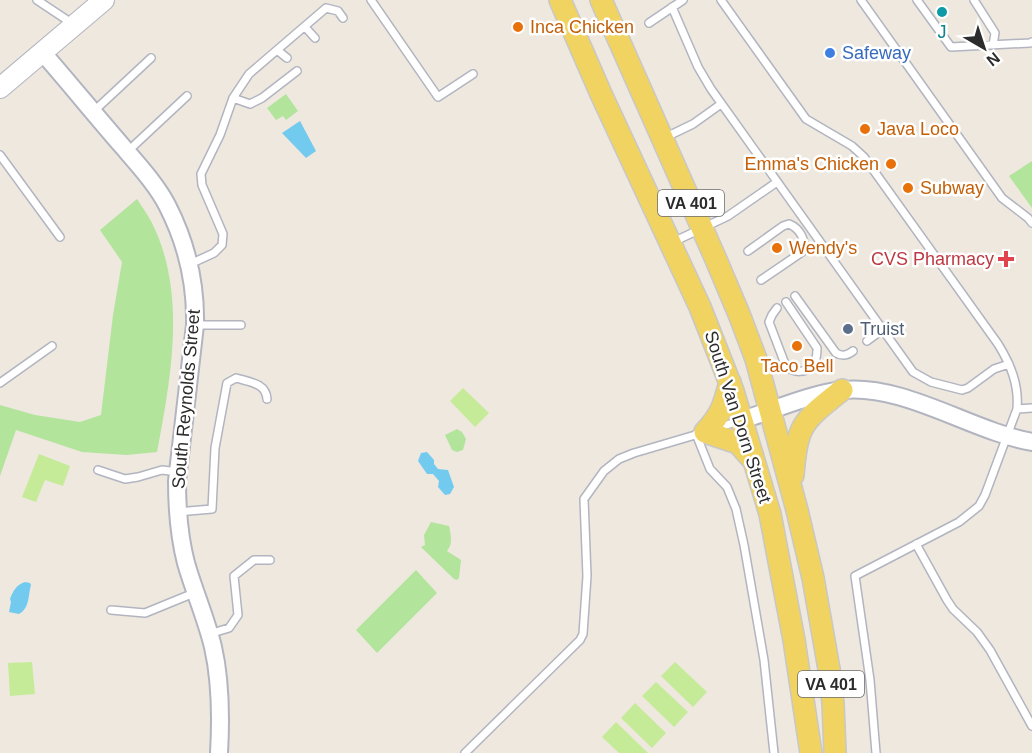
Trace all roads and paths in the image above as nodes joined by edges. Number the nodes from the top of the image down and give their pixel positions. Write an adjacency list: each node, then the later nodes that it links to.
1 (37, 0): 14 (lane)
2 (104, 0): 14 (main road)
3 (371, 0): 24 (lane)
4 (560, 0): 37 (main road, South Van Dorn Street / VA 401)
5 (601, 0): 30 (main road, South Van Dorn Street / VA 401)
6 (683, 0): 11 (lane)
7 (722, 0): 50 (lane)
8 (861, 0): 34 (lane)
9 (917, 0): 18 (lane)
10 (974, 0): 18 (lane)
11 (672, 7): 13 (lane); 28 (lane)
12 (343, 18): 15 (lane)
13 (648, 22)
14 (75, 25): 20 (main road)
15 (305, 27): 16 (lane); 19 (lane)
16 (315, 38)
17 (1032, 42): 18 (lane)
18 (993, 45)
19 (277, 50): 22 (lane); 27 (lane)
20 (43, 53): 25 (main road); 29 (street, South Reynolds Street)
21 (151, 58): 29 (lane)
22 (286, 58)
23 (297, 71): 27 (lane)
24 (473, 74)
25 (0, 88)
26 (187, 96): 31 (lane)
27 (233, 98): 39 (lane)
28 (721, 104): 30 (lane); 33 (lane)
29 (93, 112): 31 (street, South Reynolds Street)
30 (663, 138): 35 (main road, South Van Dorn Street / VA 401)
31 (127, 152): 39 (street, South Reynolds Street)
32 (0, 155): 36 (lane)
33 (777, 182): 35 (lane); 46 (lane)
34 (1032, 223)
35 (702, 228): 37 (lane); 59 (main road, South Van Dorn Street / VA 401)
36 (60, 237)
37 (671, 243): 51 (main road, South Van Dorn Street / VA 401)
38 (748, 251): 40 (lane)
39 (189, 265): 44 (street, South Reynolds Street)
40 (761, 280)
41 (795, 296): 49 (lane)
42 (786, 302): 43 (lane)
43 (777, 308)
44 (195, 325): 45 (lane); 66 (street, South Reynolds Street)
45 (241, 325)
46 (882, 330): 47 (lane); 50 (lane)
47 (867, 341)
48 (52, 346): 52 (lane)
49 (854, 351)
50 (1009, 364): 58 (lane)
51 (730, 382): 60 (main road, South Van Dorn Street / VA 401); 61 (main road)
52 (0, 383)
53 (842, 390): 59 (street); 62 (street); 67 (main road)
54 (267, 399): 55 (lane)
55 (223, 403): 56 (lane); 68 (lane)
56 (232, 405)
57 (1032, 408): 58 (lane)
58 (1017, 409): 62 (lane)
59 (770, 411): 60 (street); 67 (main road, South Van Dorn Street / VA 401)
60 (742, 420): 61 (lane); 64 (main road, South Van Dorn Street / VA 401)
61 (700, 433): 64 (main road); 78 (lane); 79 (lane)
62 (1007, 435): 63 (street); 71 (lane)
63 (1032, 442)
64 (755, 463): 80 (main road, South Van Dorn Street / VA 401)
65 (98, 470): 66 (lane)
66 (178, 472): 70 (street, South Reynolds Street)
67 (792, 490): 81 (main road, South Van Dorn Street / VA 401)
68 (212, 509): 69 (lane); 70 (lane)
69 (221, 509)
70 (177, 512): 73 (street, South Reynolds Street)
71 (916, 544): 76 (lane); 82 (lane)
72 (270, 560): 75 (lane)
73 (196, 592): 74 (lane); 75 (street, South Reynolds Street)
74 (111, 610)
75 (209, 634): 77 (street, South Reynolds Street)
76 (1032, 726)
77 (219, 753)
78 (465, 753)
79 (774, 753)
80 (811, 753)
81 (835, 753)
82 (876, 753)

